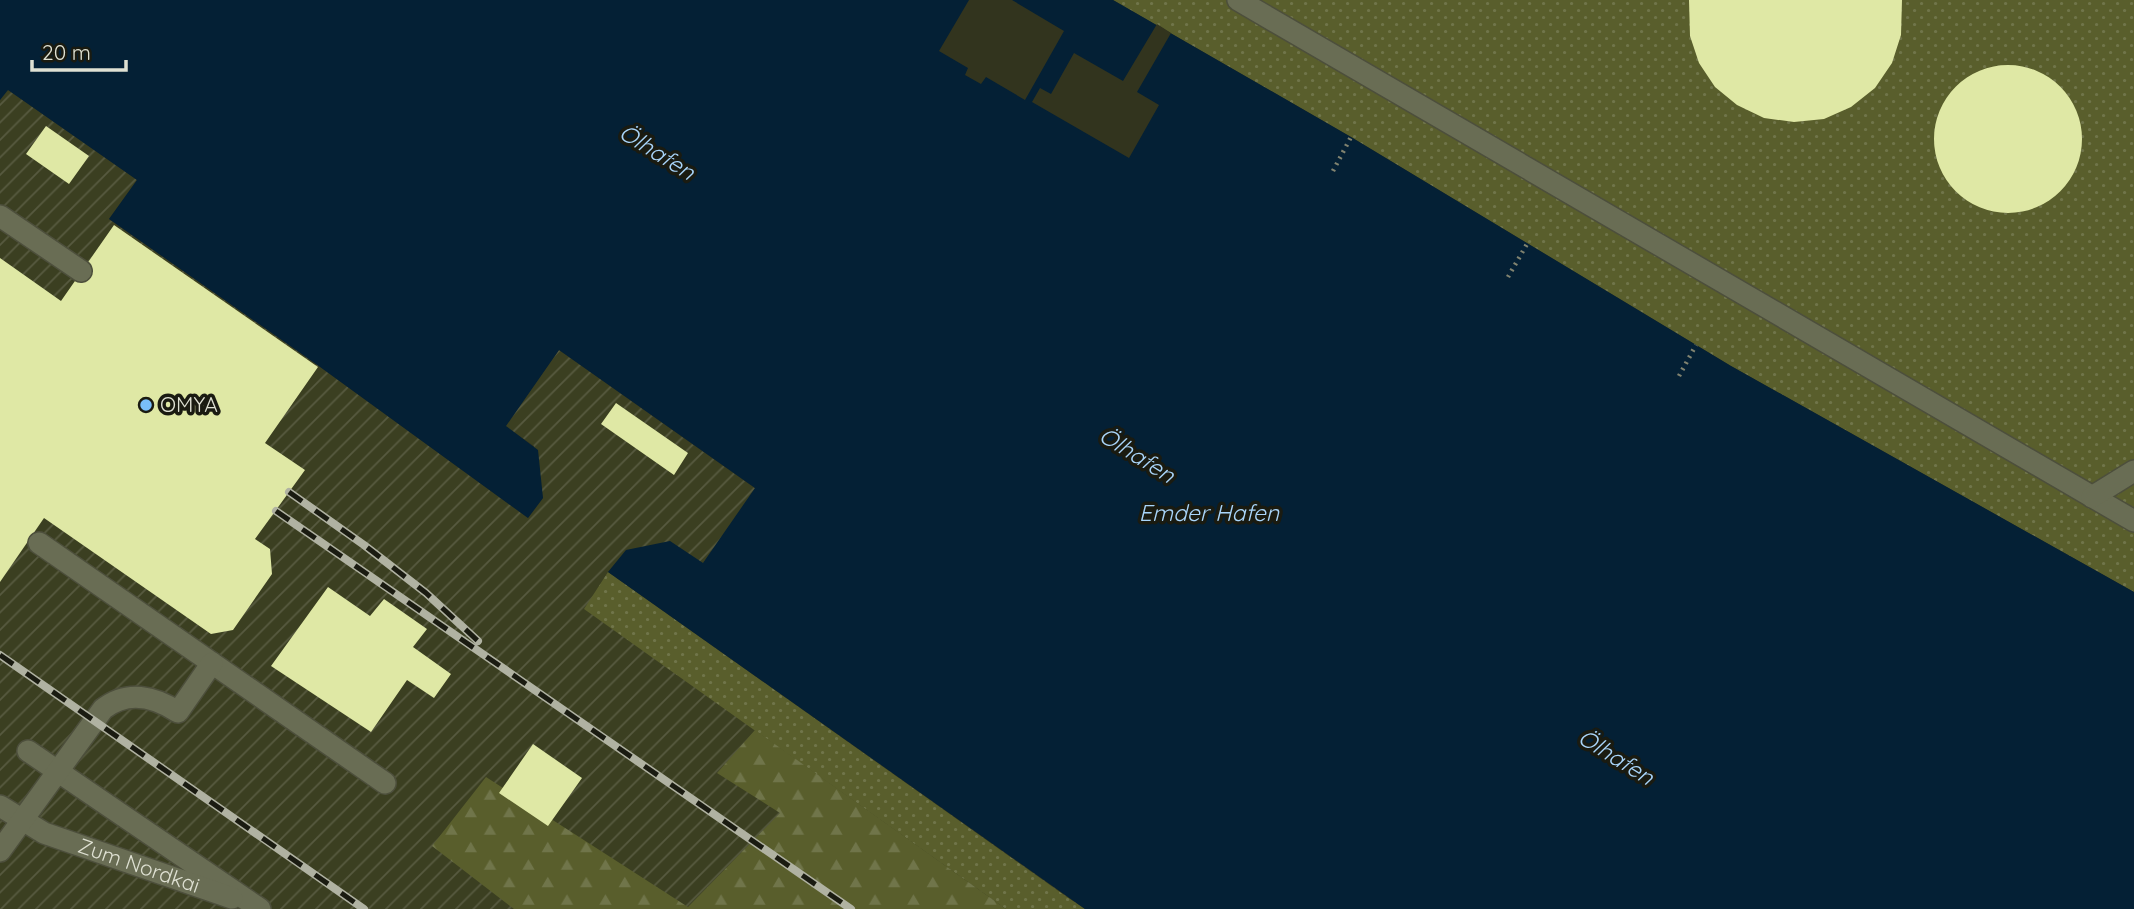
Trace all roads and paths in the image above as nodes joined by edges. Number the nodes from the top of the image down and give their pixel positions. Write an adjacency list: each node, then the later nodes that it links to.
1 (1238, 0): 11 (street)
2 (1350, 137): 3 (path)
3 (1333, 171)
4 (0, 216): 6 (street)
5 (1527, 244): 7 (path)
6 (81, 271)
7 (1508, 277)
8 (1696, 345): 9 (path)
9 (1679, 376)
10 (2134, 471): 11 (street)
11 (2092, 497): 12 (street)
12 (2134, 521)
13 (39, 543): 14 (street)
14 (212, 663): 16 (street); 17 (street)
15 (29, 751): 16 (street)
16 (59, 772): 19 (street); 21 (street)
17 (385, 783)
18 (0, 806): 19 (street, Zum Nordkai)
19 (23, 822): 20 (street); 21 (street, Zum Nordkai)
20 (0, 851)
21 (258, 909)

